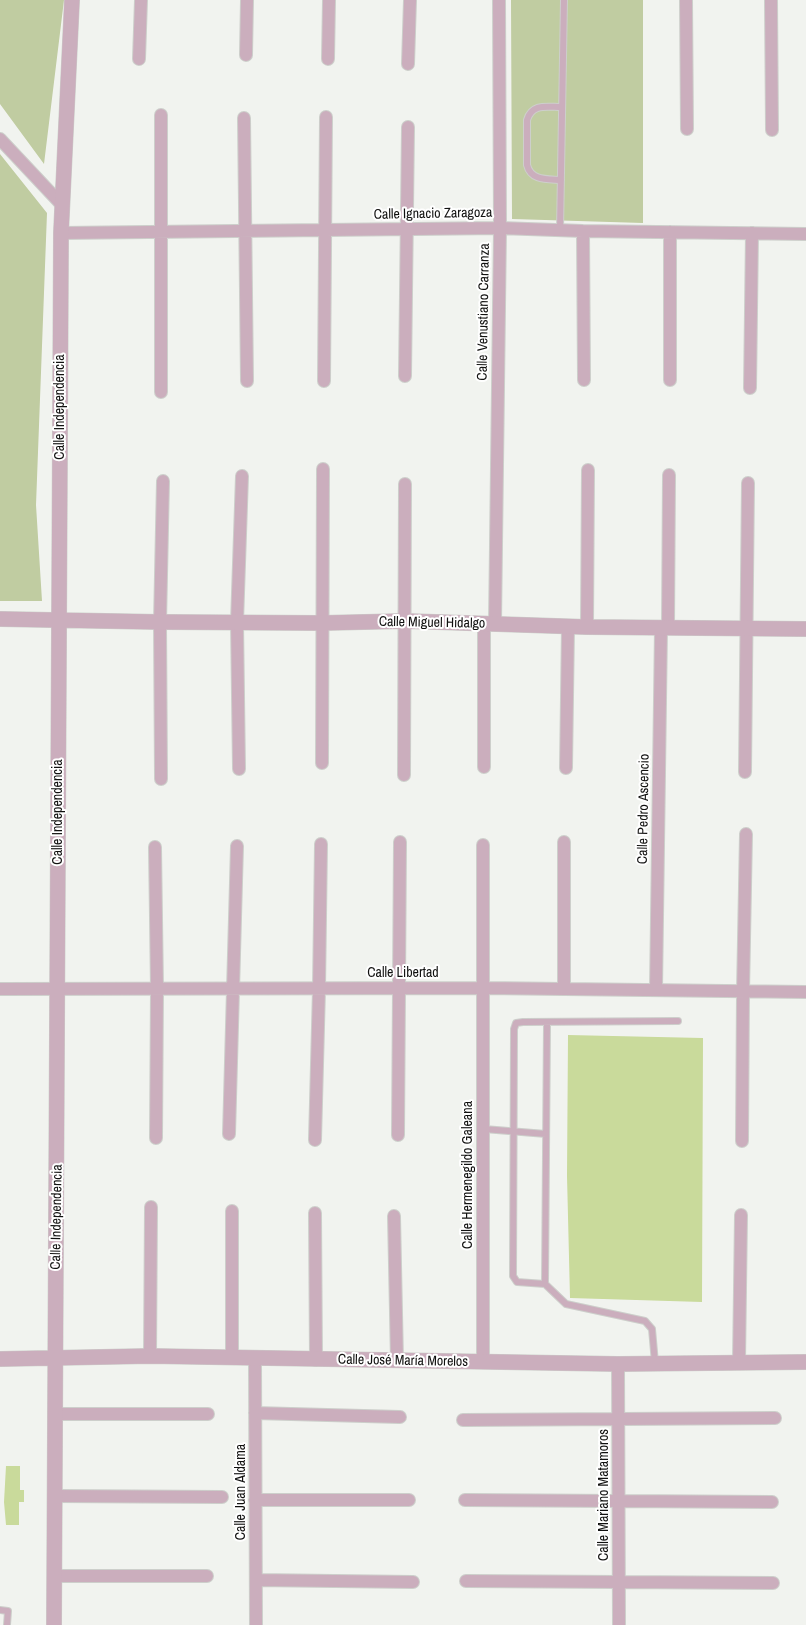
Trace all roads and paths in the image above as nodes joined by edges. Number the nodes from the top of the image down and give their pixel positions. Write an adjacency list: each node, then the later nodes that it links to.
1 (72, 0): 23 (street, Calle Independencia)
2 (141, 0): 11 (street)
3 (247, 0): 10 (street)
4 (329, 0): 12 (street)
5 (410, 0): 13 (street)
6 (499, 0): 24 (street, Calle Venustiano Carranza)
7 (564, 0): 14 (lane)
8 (686, 0): 19 (street)
9 (771, 0): 20 (street)
10 (246, 55)
11 (140, 59)
12 (328, 59)
13 (408, 64)
14 (561, 107): 22 (lane); 22 (lane)
15 (161, 115): 32 (street)
16 (326, 117): 28 (street)
17 (244, 118): 27 (street)
18 (408, 127): 25 (street)
19 (688, 129)
20 (772, 130)
21 (1, 142): 23 (street)
22 (561, 180): 26 (lane)
23 (62, 205): 31 (street, Calle Independencia)
24 (500, 228): 25 (street, Calle Ignacio Zaragoza); 26 (street, Calle Ignacio Zaragoza); 55 (street, Calle Venustiano Carranza)
25 (407, 230): 28 (street, Calle Ignacio Zaragoza); 35 (street)
26 (560, 230): 29 (street, Calle Ignacio Zaragoza)
27 (246, 231): 28 (street, Calle Ignacio Zaragoza); 32 (street, Calle Ignacio Zaragoza); 38 (street)
28 (324, 231): 39 (street)
29 (582, 231): 30 (street, Calle Ignacio Zaragoza); 36 (street)
30 (670, 232): 33 (street, Calle Ignacio Zaragoza); 37 (street)
31 (61, 233): 32 (street, Calle Ignacio Zaragoza); 50 (street, Calle Independencia)
32 (162, 233): 41 (street)
33 (752, 233): 34 (street, Calle Ignacio Zaragoza); 40 (street)
34 (806, 234)
35 (405, 376)
36 (584, 380)
37 (670, 380)
38 (247, 381)
39 (324, 381)
40 (750, 388)
41 (161, 392)
42 (323, 469): 54 (street)
43 (588, 470): 57 (street)
44 (669, 475): 58 (street, Calle Pedro Ascencio)
45 (242, 476): 53 (street)
46 (163, 481): 52 (street)
47 (748, 483): 59 (street)
48 (405, 484): 51 (street)
49 (0, 619): 50 (street, Calle Miguel Hidalgo)
50 (58, 621): 52 (street, Calle Miguel Hidalgo); 82 (street, Calle Independencia)
51 (406, 621): 54 (street, Calle Miguel Hidalgo); 55 (street, Calle Miguel Hidalgo); 66 (street)
52 (160, 622): 53 (street, Calle Miguel Hidalgo); 67 (street)
53 (237, 622): 54 (street, Calle Miguel Hidalgo); 64 (street)
54 (322, 623): 61 (street)
55 (489, 624): 56 (street, Calle Miguel Hidalgo); 62 (street, Calle Venustiano Carranza)
56 (568, 626): 57 (street, Calle Miguel Hidalgo); 63 (street)
57 (587, 626): 58 (street, Calle Miguel Hidalgo)
58 (664, 628): 59 (street, Calle Miguel Hidalgo); 83 (street, Calle Pedro Ascencio)
59 (747, 628): 60 (street, Calle Miguel Hidalgo); 65 (street)
60 (806, 629)
61 (322, 763)
62 (484, 767)
63 (566, 768)
64 (239, 769)
65 (745, 772)
66 (404, 775)
67 (161, 779)
68 (746, 834): 84 (street)
69 (400, 842): 76 (street)
70 (564, 842): 81 (street)
71 (321, 844): 80 (street)
72 (483, 845): 77 (street, Calle Hermenegildo Galeana)
73 (237, 846): 79 (street)
74 (155, 847): 78 (street)
75 (0, 988): 82 (street, Calle Libertad)
76 (400, 988): 77 (street, Calle Libertad); 80 (street, Calle Libertad); 92 (street)
77 (484, 988): 81 (street, Calle Libertad); 88 (street, Calle Hermenegildo Galeana)
78 (157, 989): 79 (street, Calle Libertad); 82 (street, Calle Libertad); 93 (street)
79 (233, 989): 80 (street, Calle Libertad); 90 (street)
80 (319, 989): 94 (street)
81 (564, 989): 83 (street, Calle Libertad)
82 (58, 990): 105 (street, Calle Independencia)
83 (656, 990): 84 (street, Calle Libertad)
84 (743, 992): 85 (street, Calle Libertad); 95 (street)
85 (806, 992)
86 (678, 1021): 87 (lane)
87 (547, 1023): 89 (lane); 91 (lane)
88 (484, 1129): 89 (lane); 109 (street, Calle Hermenegildo Galeana)
89 (514, 1131): 91 (lane); 101 (lane)
90 (229, 1134)
91 (546, 1134): 101 (lane)
92 (398, 1136)
93 (156, 1138)
94 (315, 1140)
95 (742, 1141)
96 (151, 1207): 102 (street)
97 (232, 1210): 103 (street)
98 (315, 1213): 107 (street)
99 (742, 1215): 110 (street)
100 (394, 1216): 108 (street)
101 (545, 1284): 112 (lane)
102 (150, 1356): 103 (street, Calle José María Morelos); 105 (street, Calle José María Morelos)
103 (232, 1358): 106 (street, Calle José María Morelos)
104 (0, 1359): 105 (street, Calle José María Morelos)
105 (55, 1359): 114 (street, Calle Independencia)
106 (255, 1359): 107 (street, Calle José María Morelos); 116 (street, Calle Juan Aldama)
107 (316, 1360): 108 (street, Calle José María Morelos)
108 (397, 1361): 109 (street, Calle José María Morelos)
109 (483, 1362): 113 (street, Calle José María Morelos)
110 (739, 1362): 111 (street, Calle José María Morelos); 112 (street, Calle José María Morelos)
111 (806, 1362)
112 (655, 1363): 113 (street, Calle José María Morelos)
113 (618, 1364): 119 (street, Calle Mariano Matamoros)
114 (55, 1414): 115 (street); 121 (street, Calle Independencia)
115 (208, 1414)
116 (255, 1414): 117 (street); 123 (street, Calle Juan Aldama)
117 (400, 1417)
118 (775, 1418): 119 (street)
119 (618, 1419): 120 (street); 126 (street, Calle Mariano Matamoros)
120 (463, 1420)
121 (55, 1496): 122 (street); 128 (street, Calle Independencia)
122 (222, 1497)
123 (256, 1500): 124 (street); 130 (street, Calle Juan Aldama)
124 (409, 1500)
125 (465, 1500): 126 (street)
126 (619, 1500): 127 (street); 133 (street, Calle Mariano Matamoros)
127 (772, 1502)
128 (56, 1576): 129 (street); 137 (street, Calle Independencia)
129 (207, 1576)
130 (256, 1580): 132 (street); 138 (street, Calle Juan Aldama)
131 (466, 1581): 133 (street)
132 (412, 1582)
133 (619, 1582): 134 (street); 139 (street, Calle Mariano Matamoros)
134 (773, 1583)
135 (0, 1610): 136 (lane)
136 (7, 1625)
137 (54, 1625)
138 (256, 1625)
139 (619, 1625)

